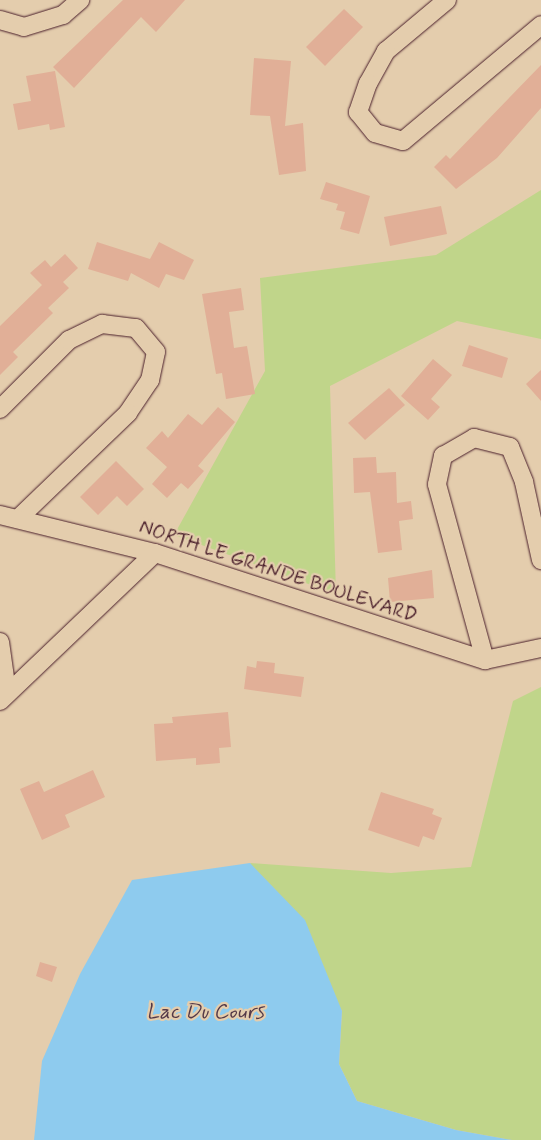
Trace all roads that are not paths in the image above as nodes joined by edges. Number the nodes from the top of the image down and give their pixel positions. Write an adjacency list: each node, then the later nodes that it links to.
1 (80, 0): 3 (street)
2 (447, 0): 4 (street)
3 (0, 20)
4 (541, 25)
5 (0, 410): 7 (street)
6 (0, 515): 7 (street, NORTH LE GRANDE BOULEVARD)
7 (18, 519): 8 (street, NORTH LE GRANDE BOULEVARD)
8 (155, 553): 12 (street, NORTH LE GRANDE BOULEVARD); 13 (street)
9 (541, 560): 12 (street)
10 (0, 642): 13 (street)
11 (541, 648): 12 (street)
12 (485, 660)
13 (4, 696)

